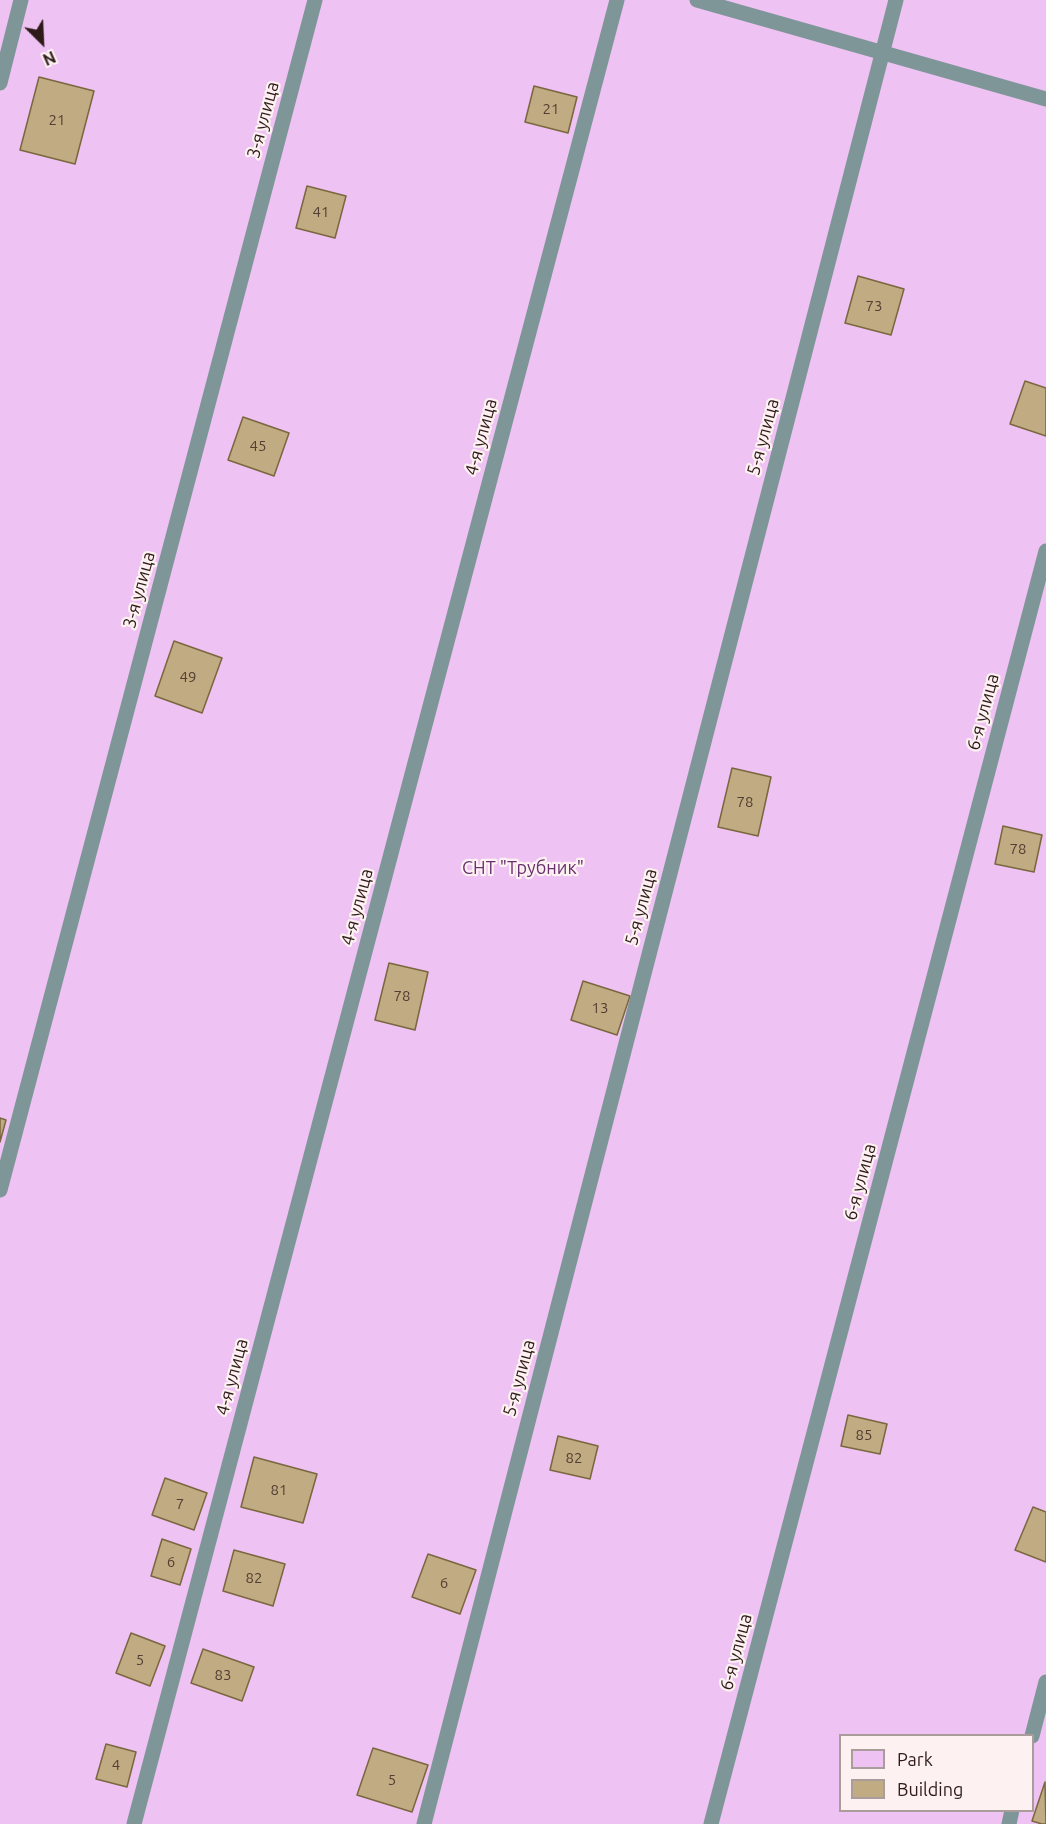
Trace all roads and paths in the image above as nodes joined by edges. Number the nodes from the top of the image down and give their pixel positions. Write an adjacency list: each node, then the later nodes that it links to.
1 (21, 0): 7 (lane)
2 (315, 0): 10 (lane, 3-я улица)
3 (617, 0): 13 (lane, 4-я улица)
4 (697, 0): 6 (lane)
5 (896, 0): 6 (lane, 5-я улица)
6 (882, 52): 8 (lane); 14 (lane, 5-я улица)
7 (0, 83)
8 (1046, 99)
9 (1046, 550): 15 (lane, 6-я улица)
10 (0, 1190)
11 (1046, 1682): 12 (lane)
12 (1033, 1734)
13 (134, 1824)
14 (424, 1824)
15 (711, 1824)

